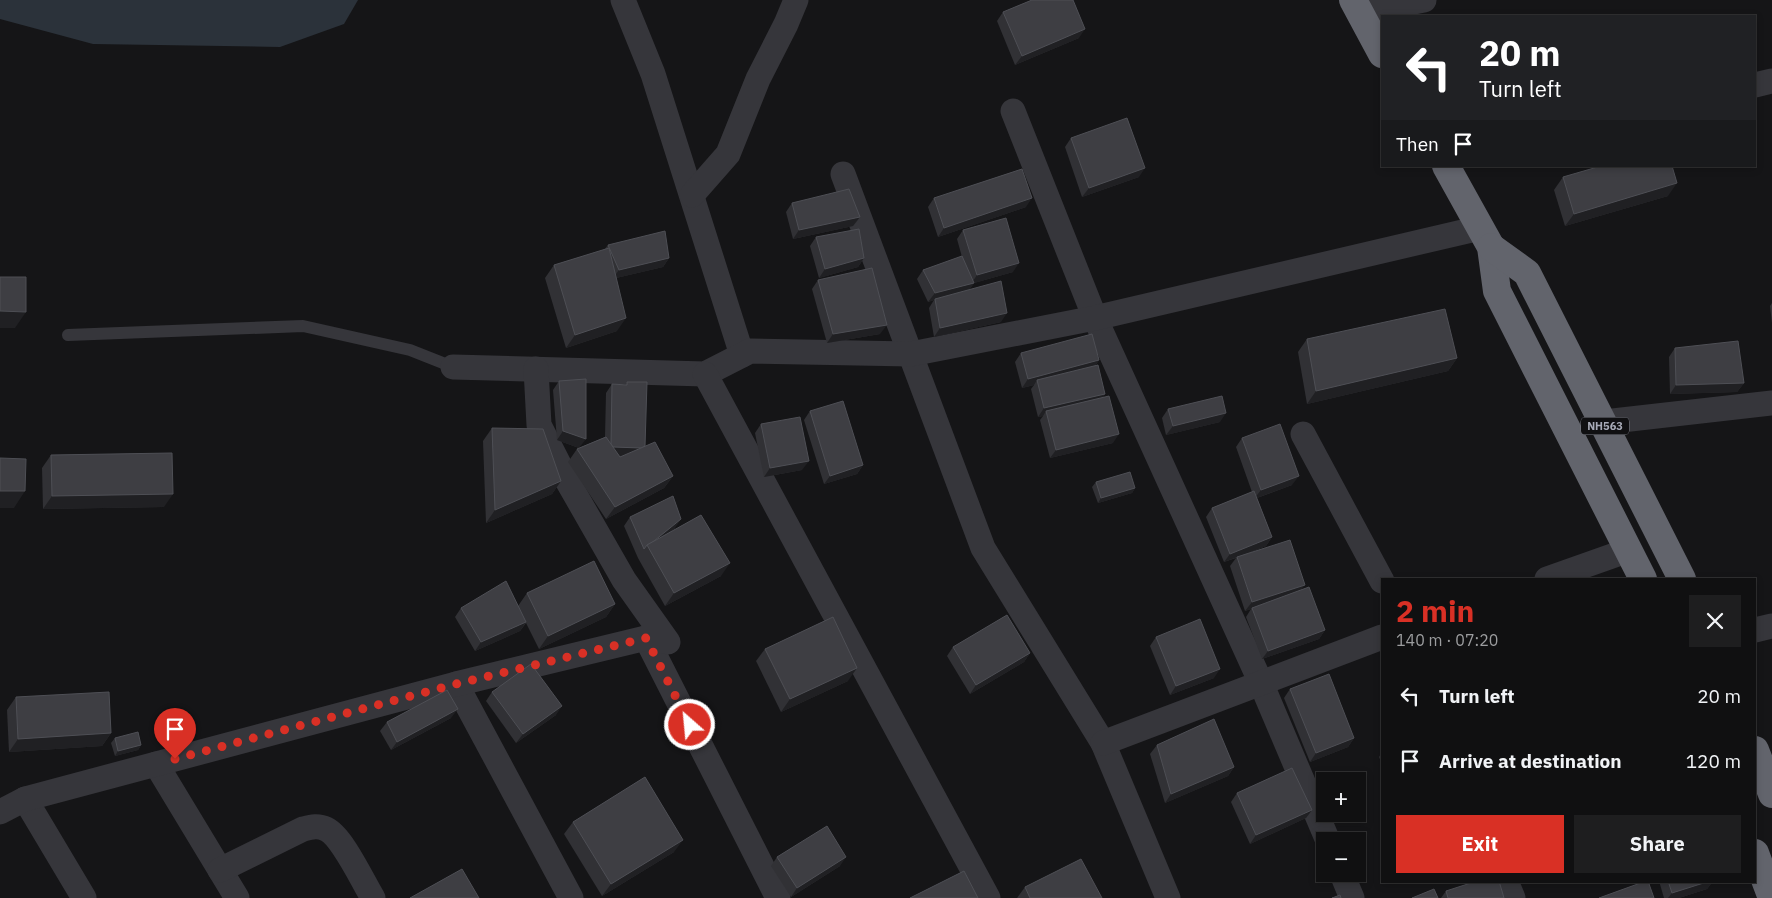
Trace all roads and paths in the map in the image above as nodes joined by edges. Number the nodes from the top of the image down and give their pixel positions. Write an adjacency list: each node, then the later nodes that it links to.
1 (624, 0): 11 (street)
2 (796, 0): 11 (street)
3 (1424, 0): 4 (street)
4 (1356, 6): 5 (highway)
5 (1381, 52)
6 (1772, 81): 7 (street)
7 (1756, 85)
8 (1013, 111): 13 (street)
9 (1447, 167): 12 (highway, NH563)
10 (843, 174): 15 (street)
11 (692, 195): 16 (street)
12 (1485, 238): 13 (street); 21 (highway, NH563); 23 (highway, NH563)
13 (1095, 318): 15 (street); 32 (street)
14 (68, 335): 17 (lane)
15 (912, 354): 16 (street); 34 (street)
16 (742, 355): 19 (street)
17 (453, 366): 18 (street)
18 (536, 369): 19 (street); 30 (street)
19 (705, 374): 50 (street)
20 (1772, 404): 21 (street)
21 (1604, 422): 26 (highway, NH563)
22 (1303, 434): 27 (street)
23 (1629, 550): 24 (street); 25 (highway, NH563)
24 (1550, 578)
25 (1643, 578)
26 (1682, 578)
27 (1381, 579)
28 (1772, 626): 29 (street)
29 (1756, 630)
30 (646, 638): 33 (street); 49 (street)
31 (1381, 638): 32 (street)
32 (1261, 683): 34 (street); 40 (street)
33 (456, 684): 36 (street); 48 (street)
34 (1103, 743): 51 (street)
35 (1756, 753): 37 (highway)
36 (156, 764): 38 (street); 42 (street)
37 (1772, 794)
38 (25, 799): 39 (street); 45 (street)
39 (0, 812)
40 (1324, 832)
41 (1756, 856): 54 (highway)
42 (220, 870): 46 (street); 47 (street)
43 (1345, 882): 52 (street)
44 (1507, 883): 53 (street)
45 (84, 898)
46 (237, 898)
47 (372, 898)
48 (572, 898)
49 (778, 898)
50 (988, 898)
51 (1168, 898)
52 (1352, 898)
53 (1512, 898)
54 (1772, 898)

